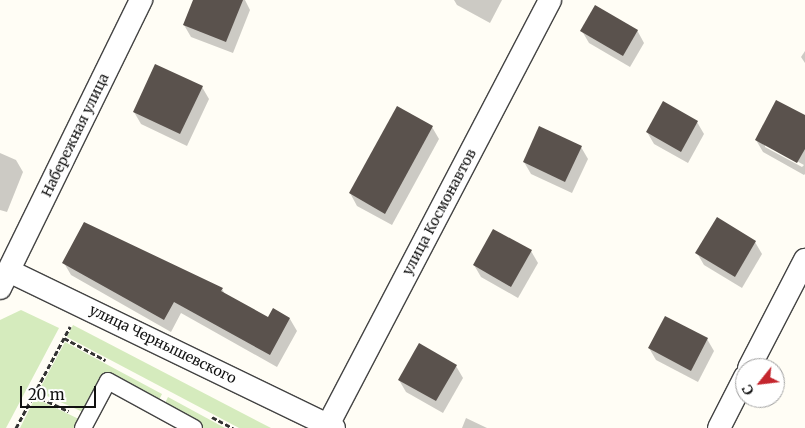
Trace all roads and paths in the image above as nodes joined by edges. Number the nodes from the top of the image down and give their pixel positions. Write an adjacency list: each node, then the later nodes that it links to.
1 (141, 0): 4 (street, Набережная улица)
2 (550, 0): 10 (street, улица Космонавтов)
3 (805, 260): 6 (street)
4 (5, 279): 5 (street, улица Чернышевского)
5 (85, 306): 7 (path); 10 (street, улица Чернышевского)
6 (755, 358)
7 (34, 395): 9 (path); 11 (path)
8 (735, 396): 13 (street)
9 (85, 424): 12 (street)
10 (331, 426)
11 (16, 428)
12 (194, 428)
13 (718, 428)

